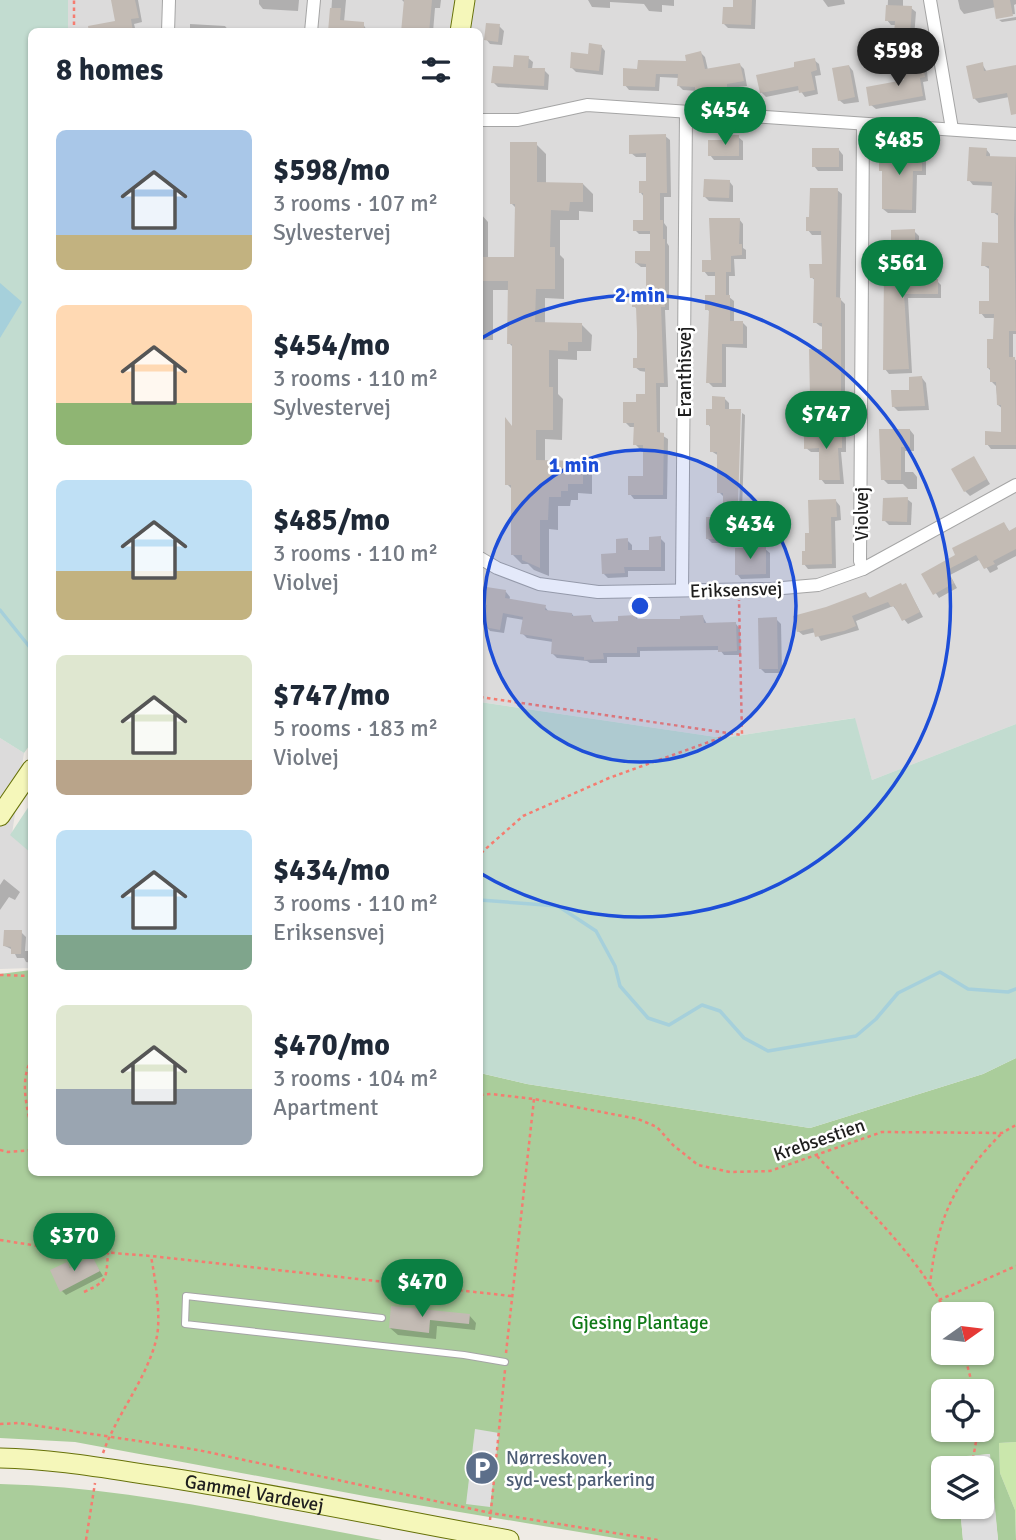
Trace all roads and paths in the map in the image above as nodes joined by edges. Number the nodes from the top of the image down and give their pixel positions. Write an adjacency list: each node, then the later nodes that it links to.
1 (74, 0): 6 (path)
2 (169, 0): 7 (street)
3 (314, 0): 8 (street)
4 (465, 0): 9 (street)
5 (930, 0): 13 (street)
6 (74, 28)
7 (168, 28)
8 (311, 28)
9 (461, 28)
10 (686, 112): 11 (street); 12 (street); 18 (street, Eranthisvej)
11 (483, 120)
12 (863, 124): 13 (street); 17 (street, Violvej)
13 (952, 128): 14 (street)
14 (1016, 134)
15 (1016, 485): 17 (street, Eriksensvej)
16 (483, 560): 18 (street, Eriksensvej)
17 (863, 569): 19 (street, Eriksensvej)
18 (682, 590): 19 (street, Eriksensvej)
19 (739, 590): 21 (path)
20 (483, 697): 21 (path)
21 (733, 733): 24 (path)
22 (28, 775): 23 (street)
23 (0, 816)
24 (483, 849)
25 (0, 975): 26 (path)
26 (28, 976)
27 (28, 1065): 30 (path)
28 (483, 1095): 29 (path, Krebsestien)
29 (534, 1099): 35 (path, Krebsestien); 42 (path)
30 (28, 1113)
31 (1016, 1125): 32 (path)
32 (1002, 1133): 35 (path, Krebsestien); 40 (path)
33 (0, 1150): 34 (path)
34 (28, 1150)
35 (817, 1156): 40 (path)
36 (0, 1240): 37 (path)
37 (108, 1253): 38 (path); 41 (path)
38 (151, 1256): 42 (path); 47 (path)
39 (1016, 1266): 43 (path)
40 (930, 1286): 43 (path)
41 (83, 1292)
42 (511, 1296): 45 (path)
43 (939, 1300)
44 (382, 1318): 45 (lane)
45 (505, 1362): 50 (path)
46 (0, 1424): 47 (path)
47 (109, 1435): 49 (path); 50 (path)
48 (0, 1458): 49 (street, Gammel Vardevej)
49 (97, 1467): 51 (street, Gammel Vardevej); 52 (path)
50 (491, 1513): 51 (path); 54 (path)
51 (488, 1536): 53 (street, Gammel Vardevej)
52 (85, 1540)
53 (509, 1540)
54 (658, 1540)

